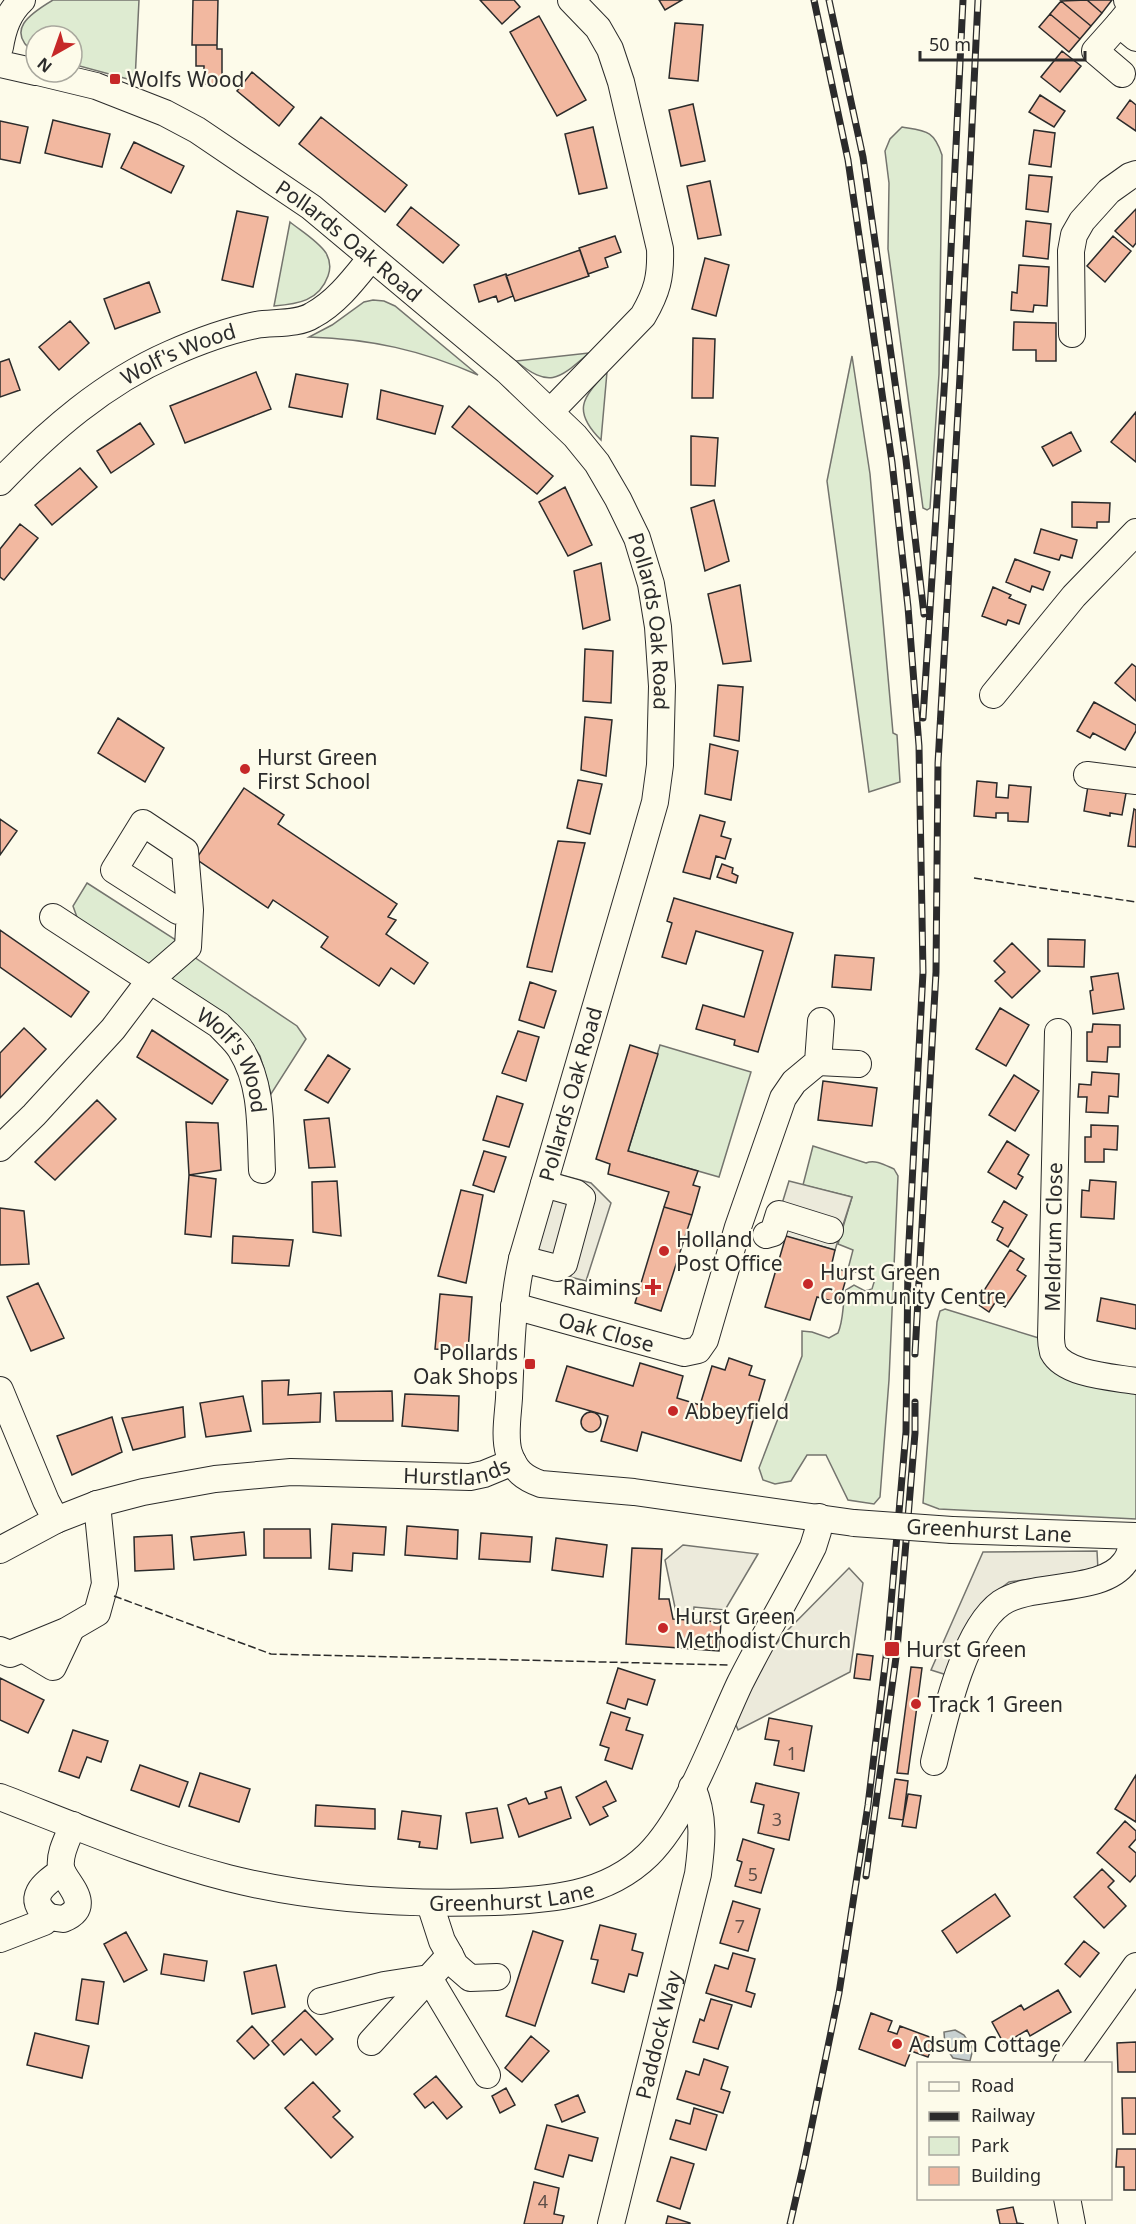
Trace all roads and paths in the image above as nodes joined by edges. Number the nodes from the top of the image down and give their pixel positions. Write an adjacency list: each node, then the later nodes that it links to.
1 (22, 0): 4 (street)
2 (571, 0): 12 (street)
3 (1127, 20): 7 (street)
4 (0, 47)
5 (0, 64): 6 (street, Pollards Oak Road)
6 (24, 69)
7 (1122, 74)
8 (84, 83): 10 (street, Pollards Oak Road)
9 (1136, 174): 11 (street)
10 (371, 258): 12 (street, Pollards Oak Road); 13 (street, Wolf's Wood)
11 (1072, 334)
12 (550, 412): 27 (street, Pollards Oak Road)
13 (0, 482)
14 (1136, 532): 15 (street)
15 (993, 695)
16 (1086, 775): 17 (street)
17 (1136, 781)
18 (190, 909): 20 (street)
19 (53, 916): 20 (street, Wolf's Wood)
20 (150, 980): 25 (street); 26 (street, Wolf's Wood)
21 (821, 1021): 23 (street)
22 (1058, 1032): 32 (street, Meldrum Close)
23 (818, 1062): 24 (street); 28 (street)
24 (858, 1064)
25 (0, 1148)
26 (262, 1170)
27 (544, 1184): 30 (street, Pollards Oak Road); 30 (street)
28 (738, 1227): 29 (street); 31 (street, Oak Close)
29 (830, 1230)
30 (522, 1259): 31 (street, Pollards Oak Road)
31 (514, 1306): 34 (street, Pollards Oak Road)
32 (1136, 1381)
33 (0, 1390): 36 (street)
34 (513, 1462): 35 (street, Hurstlands); 37 (street, Hurstlands)
35 (97, 1504): 36 (street, Hurstlands); 40 (street)
36 (56, 1520): 39 (street, Hurstlands)
37 (838, 1520): 38 (street, Greenhurst Lane, bridge); 42 (street, Greenhurst Lane)
38 (1135, 1536): 41 (street)
39 (0, 1550)
40 (11, 1650)
41 (934, 1762)
42 (692, 1787): 45 (street, Greenhurst Lane); 46 (street, Paddock Way)
43 (0, 1797): 44 (street, Greenhurst Lane)
44 (73, 1825): 47 (street, Greenhurst Lane); 48 (street)
45 (668, 1832): 46 (street); 47 (street, Greenhurst Lane)
46 (702, 1846): 58 (street, Paddock Way)
47 (430, 1904): 49 (street)
48 (0, 1939)
49 (450, 1955): 51 (street); 52 (street)
50 (1136, 1966): 55 (street)
51 (497, 1977)
52 (429, 1978): 53 (street); 54 (street); 56 (street)
53 (321, 2001)
54 (370, 2042)
55 (1067, 2062)
56 (487, 2075)
57 (1067, 2200): 59 (street)
58 (611, 2224)
59 (1072, 2224)

